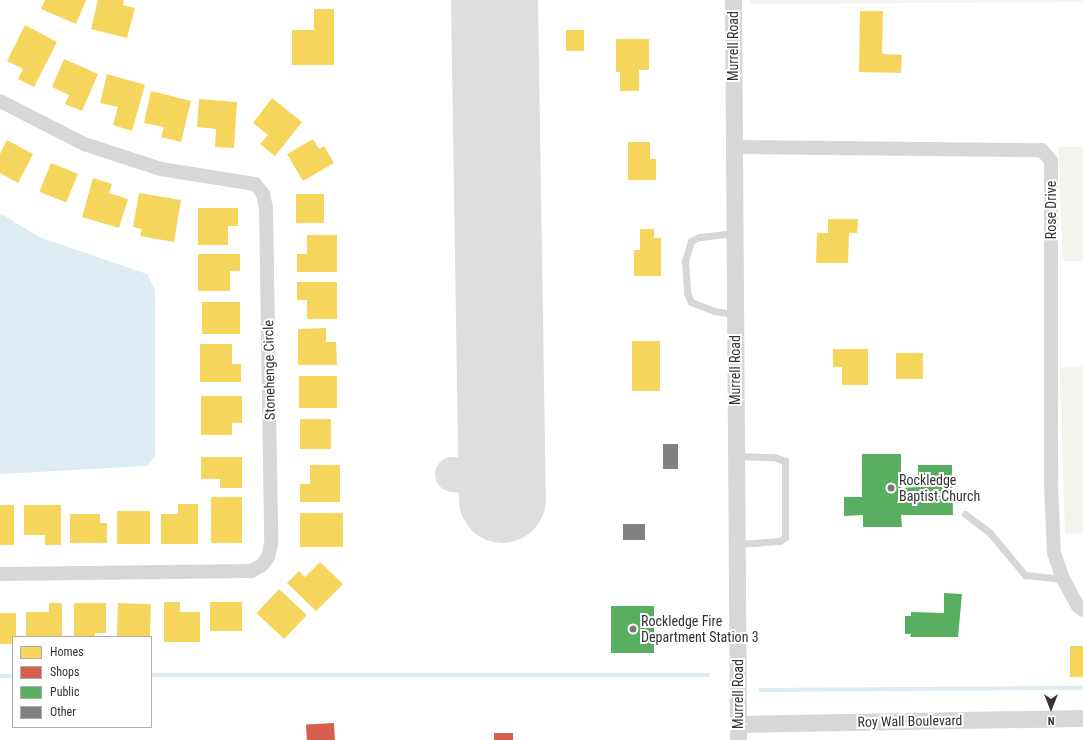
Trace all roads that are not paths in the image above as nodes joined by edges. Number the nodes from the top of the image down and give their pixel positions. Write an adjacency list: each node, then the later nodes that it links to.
1 (732, 0): 3 (street, Murrell Road)
2 (0, 101): 9 (street, Stonehenge Circle)
3 (733, 147): 4 (street, Murrell Road); 10 (street, Rose Drive)
4 (734, 233): 5 (street, Murrell Road); 5 (lane)
5 (735, 314): 6 (street, Murrell Road)
6 (736, 456): 8 (street, Murrell Road); 8 (lane)
7 (965, 514): 10 (lane)
8 (736, 544): 13 (street, Murrell Road)
9 (0, 574)
10 (1063, 579): 11 (street)
11 (1083, 610)
12 (1083, 718): 13 (street, Roy Wall Boulevard)
13 (738, 732)

